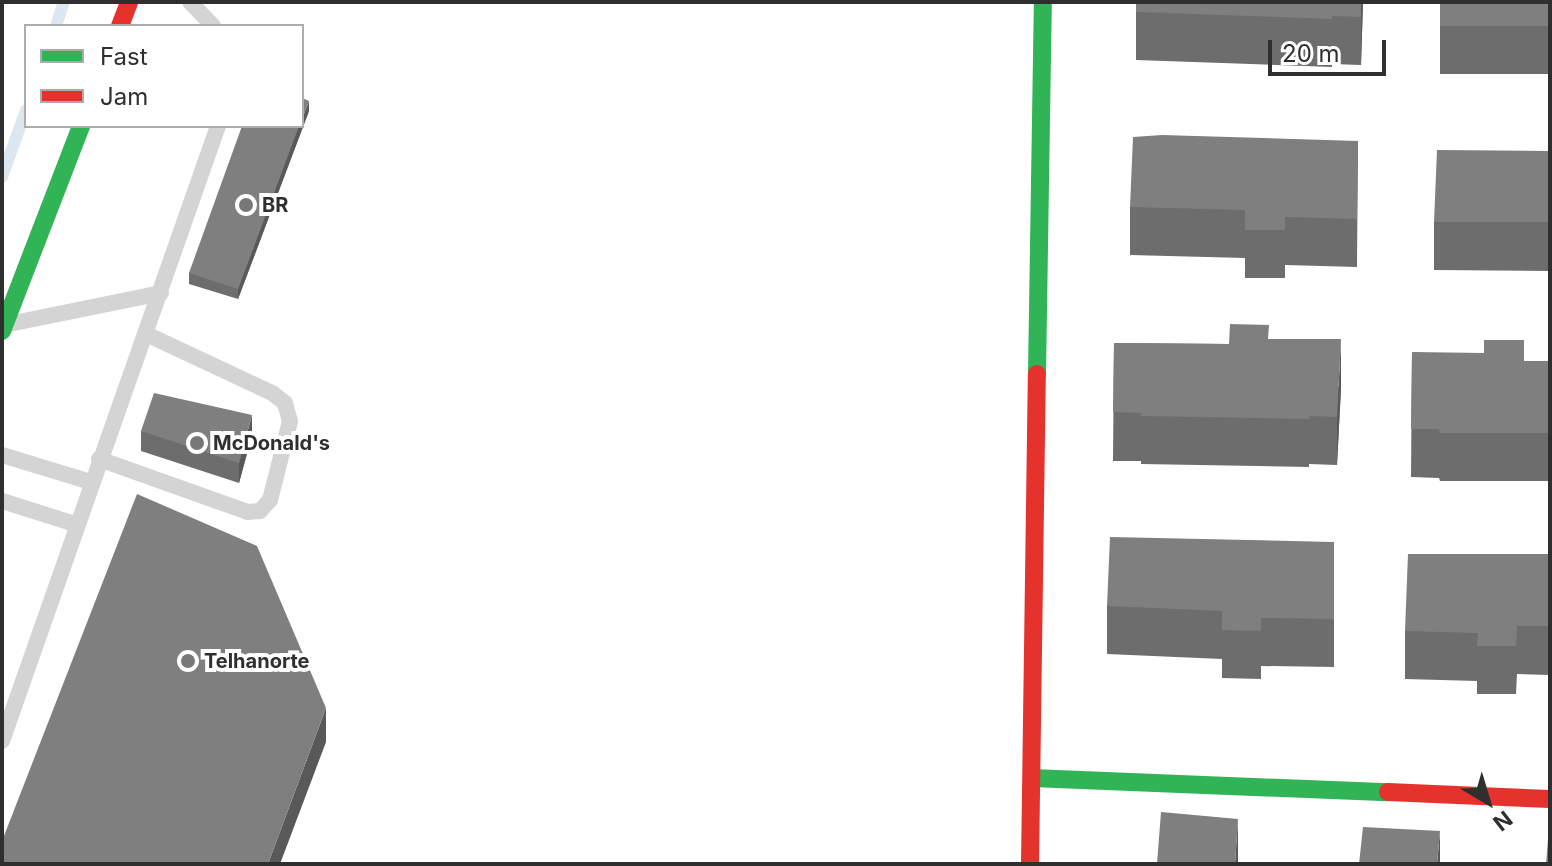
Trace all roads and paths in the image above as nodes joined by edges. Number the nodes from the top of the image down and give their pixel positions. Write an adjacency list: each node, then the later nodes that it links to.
1 (129, 2): 4 (street)
2 (190, 2): 5 (lane)
3 (1043, 2): 17 (street)
4 (121, 24)
5 (211, 24)
6 (80, 128): 9 (street)
7 (217, 128): 8 (lane)
8 (161, 293): 9 (lane); 10 (lane)
9 (3, 328)
10 (146, 334): 12 (lane); 12 (lane)
11 (2, 455): 13 (lane)
12 (99, 459): 13 (lane)
13 (91, 482): 15 (lane)
14 (2, 501): 15 (lane)
15 (75, 524): 16 (lane)
16 (2, 741)
17 (1032, 778): 18 (street); 19 (street)
18 (1550, 799)
19 (1030, 864)

